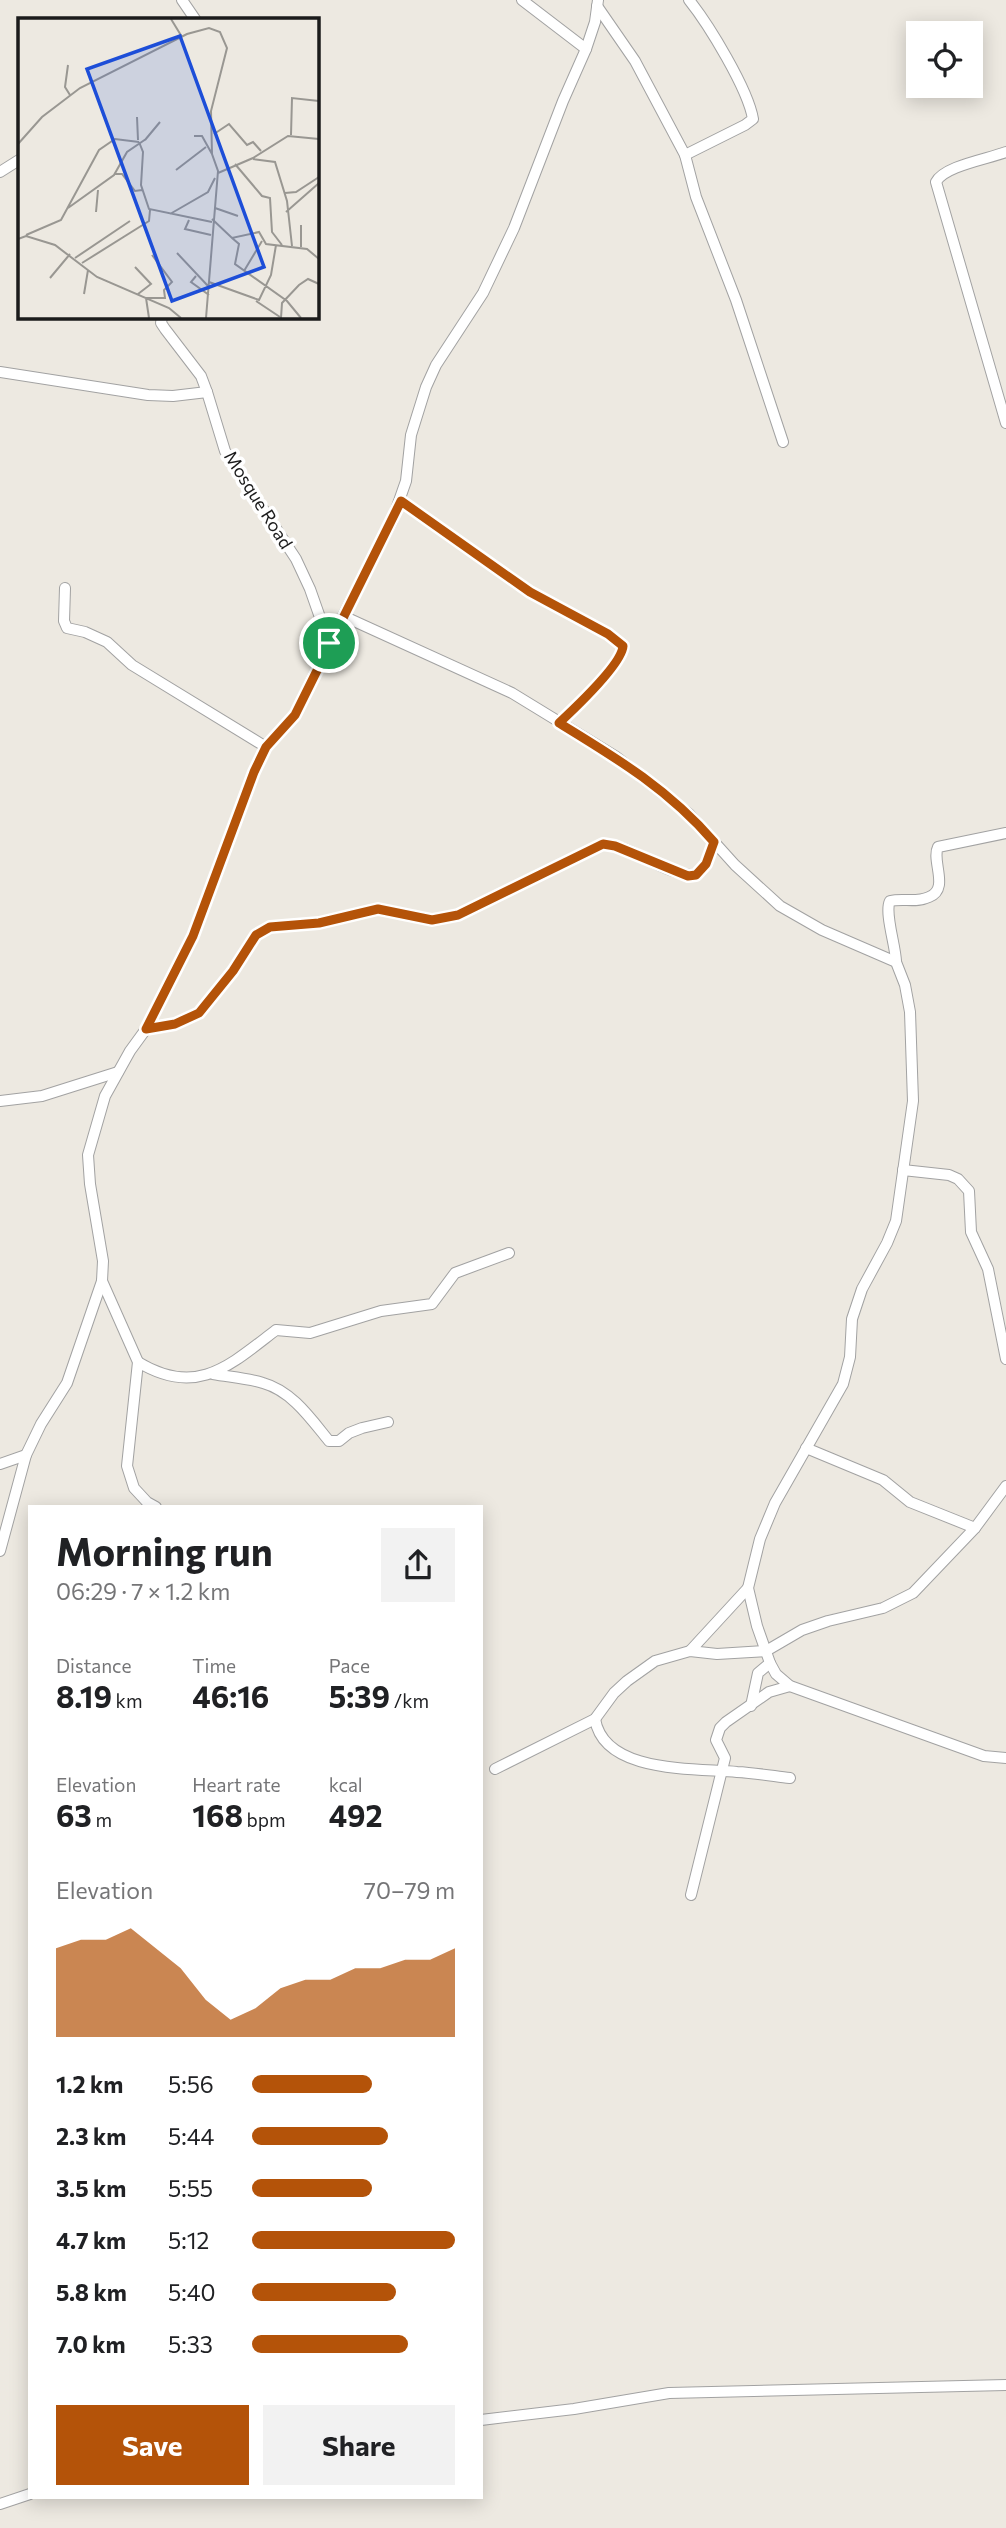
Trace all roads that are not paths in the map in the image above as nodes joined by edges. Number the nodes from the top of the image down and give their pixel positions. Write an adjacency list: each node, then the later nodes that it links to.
1 (182, 0): 5 (street)
2 (523, 0): 6 (street)
3 (689, 0): 8 (street)
4 (598, 3): 6 (street); 8 (street)
5 (194, 18)
6 (586, 49): 16 (street)
7 (1006, 152): 14 (street)
8 (685, 155): 15 (street)
9 (18, 161): 10 (street)
10 (0, 172)
11 (162, 318): 13 (street, Mosque Road)
12 (0, 372): 13 (street)
13 (207, 392): 19 (street, Mosque Road)
14 (1006, 422)
15 (783, 442)
16 (401, 501): 18 (street); 20 (street)
17 (65, 588): 21 (street)
18 (343, 616): 19 (street); 20 (street)
19 (329, 643): 21 (street)
20 (559, 723): 23 (street)
21 (266, 747): 25 (street)
22 (1006, 833): 24 (street)
23 (714, 842): 24 (street); 25 (street)
24 (896, 962): 28 (street)
25 (146, 1029): 26 (street)
26 (118, 1072): 27 (street); 30 (street)
27 (0, 1101)
28 (903, 1170): 31 (street); 35 (street)
29 (509, 1253): 33 (street)
30 (102, 1281): 32 (street); 36 (street)
31 (1006, 1359)
32 (138, 1362): 33 (street); 39 (street)
33 (213, 1374): 34 (street)
34 (388, 1422)
35 (806, 1448): 40 (street); 42 (street)
36 (26, 1455): 37 (street); 41 (street)
37 (0, 1464)
38 (1006, 1486): 40 (street)
39 (152, 1505)
40 (975, 1528): 44 (street)
41 (0, 1551)
42 (748, 1588): 43 (street); 44 (street)
43 (690, 1651): 44 (street); 48 (street)
44 (766, 1651): 45 (street)
45 (770, 1663): 46 (street); 47 (street)
46 (790, 1686): 47 (street); 49 (street)
47 (751, 1706): 51 (street)
48 (595, 1719): 50 (street); 51 (street)
49 (1006, 1758)
50 (495, 1769)
51 (721, 1771): 52 (street); 53 (street)
52 (790, 1778)
53 (691, 1895)
54 (1006, 2385): 55 (street)
55 (483, 2420)
56 (28, 2495): 57 (street)
57 (0, 2504)

